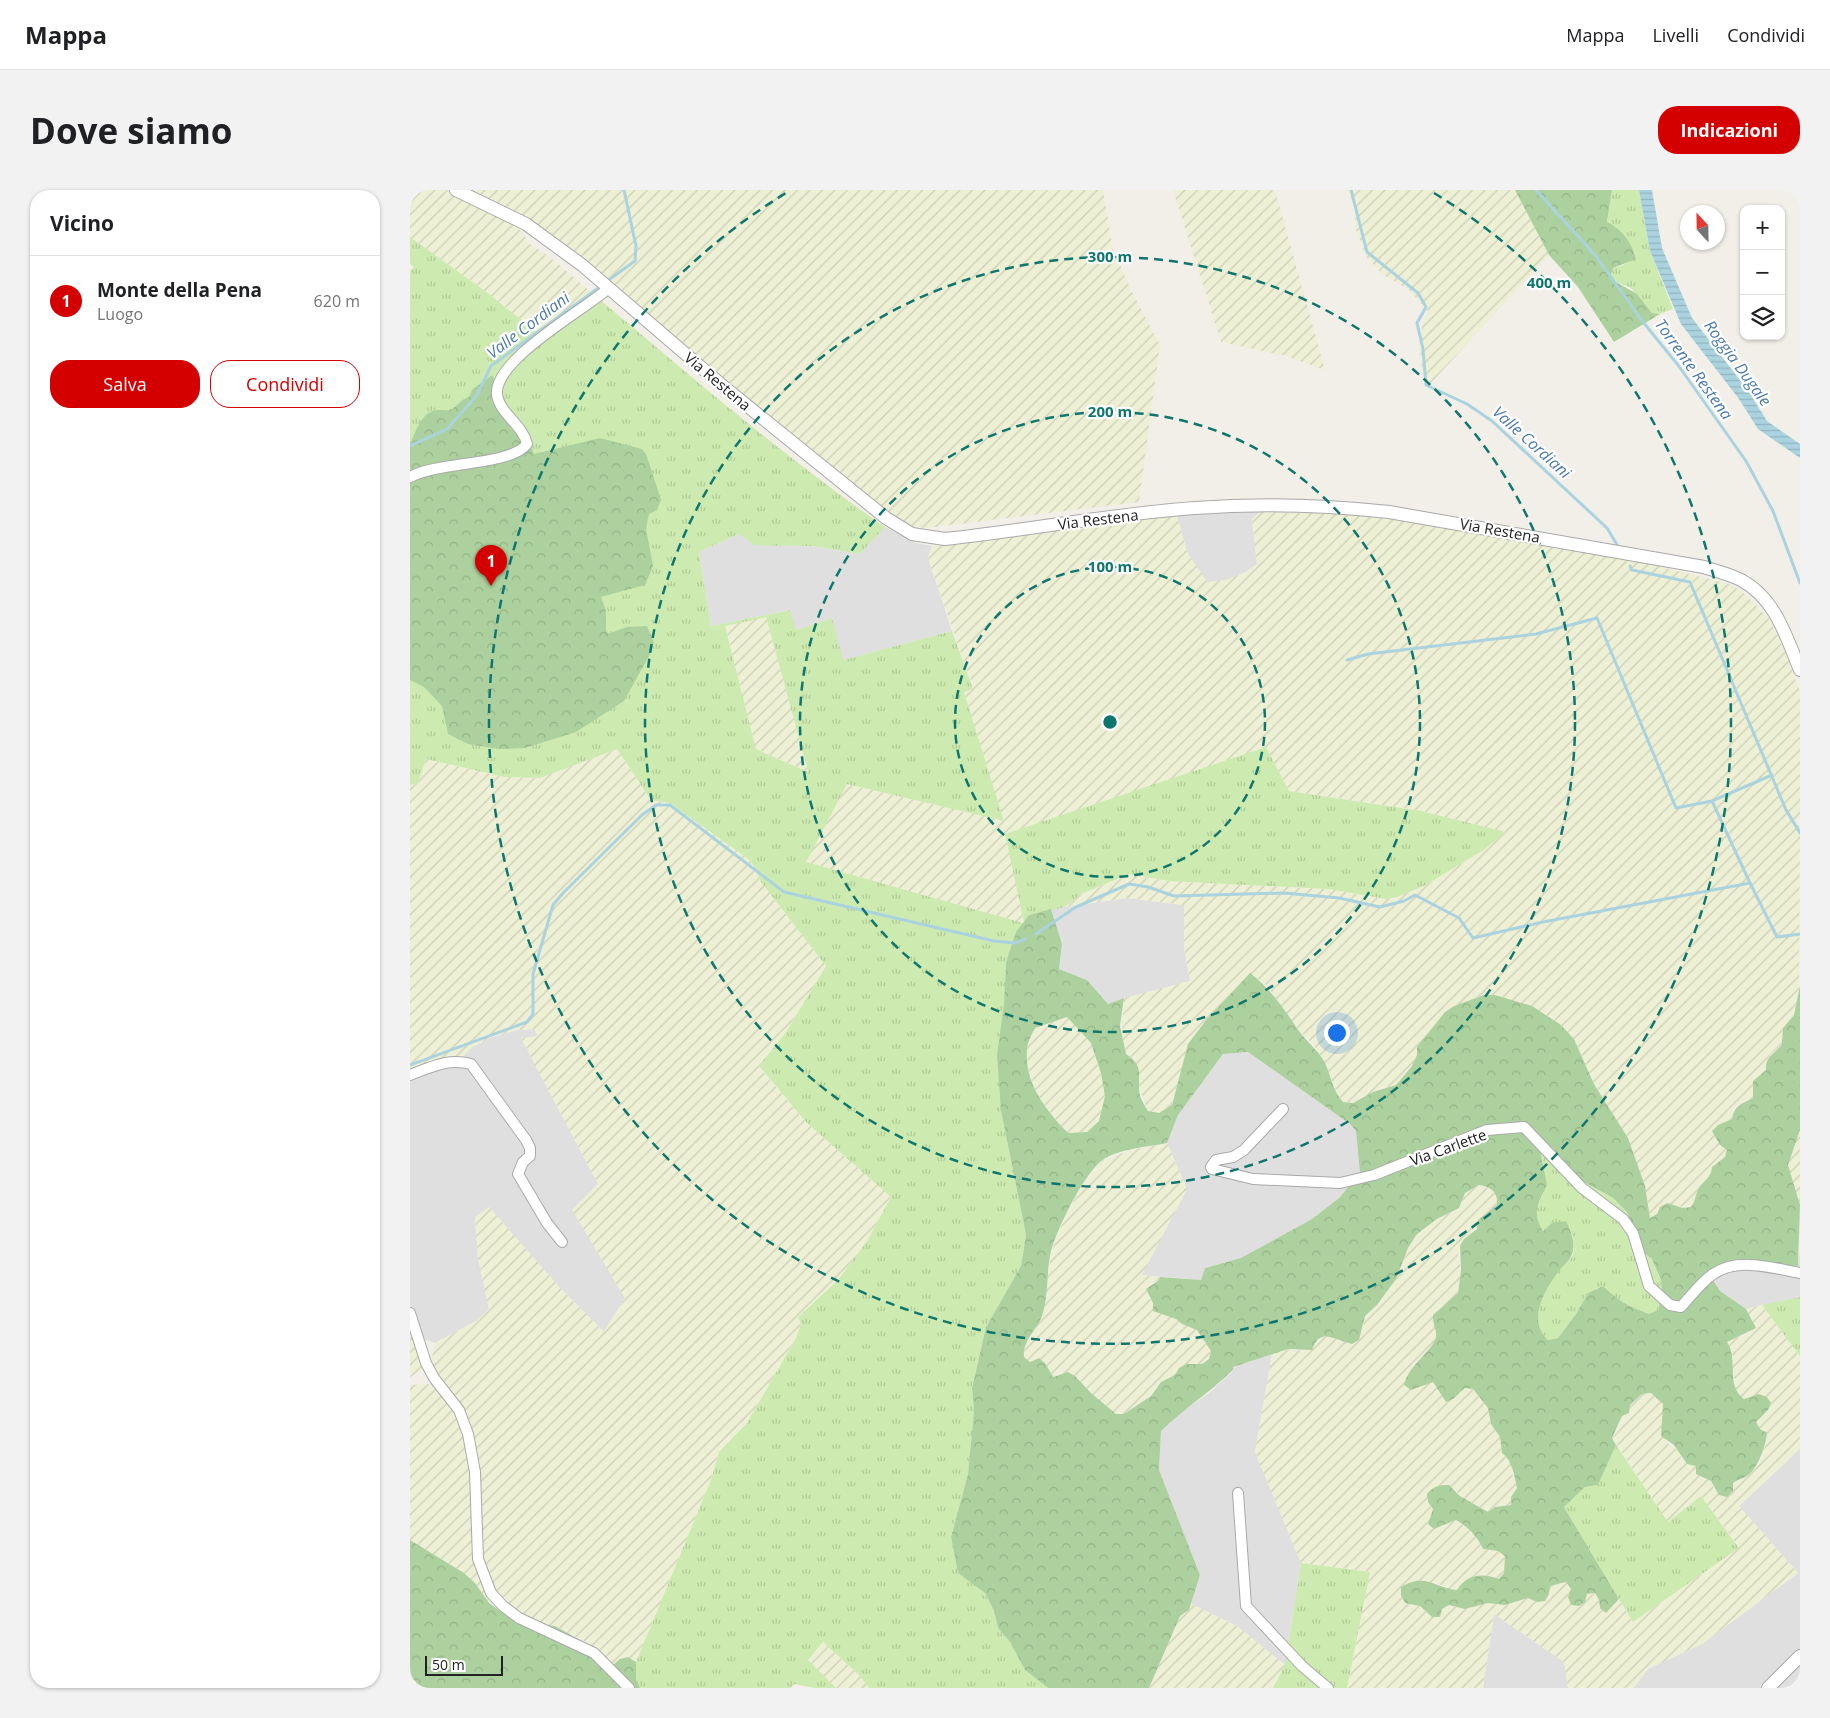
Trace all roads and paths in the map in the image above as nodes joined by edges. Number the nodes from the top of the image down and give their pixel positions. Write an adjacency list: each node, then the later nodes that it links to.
1 (456, 190): 2 (street, Via Restena)
2 (609, 288): 3 (street); 4 (street, Via Restena)
3 (410, 478)
4 (1800, 670)
5 (410, 1075): 7 (street)
6 (1283, 1109): 8 (street, Via Carlette)
7 (562, 1242)
8 (1800, 1273)
9 (410, 1313): 12 (street)
10 (1238, 1494): 13 (street)
11 (1800, 1656): 14 (street)
12 (629, 1688)
13 (1328, 1688)
14 (1768, 1688)

